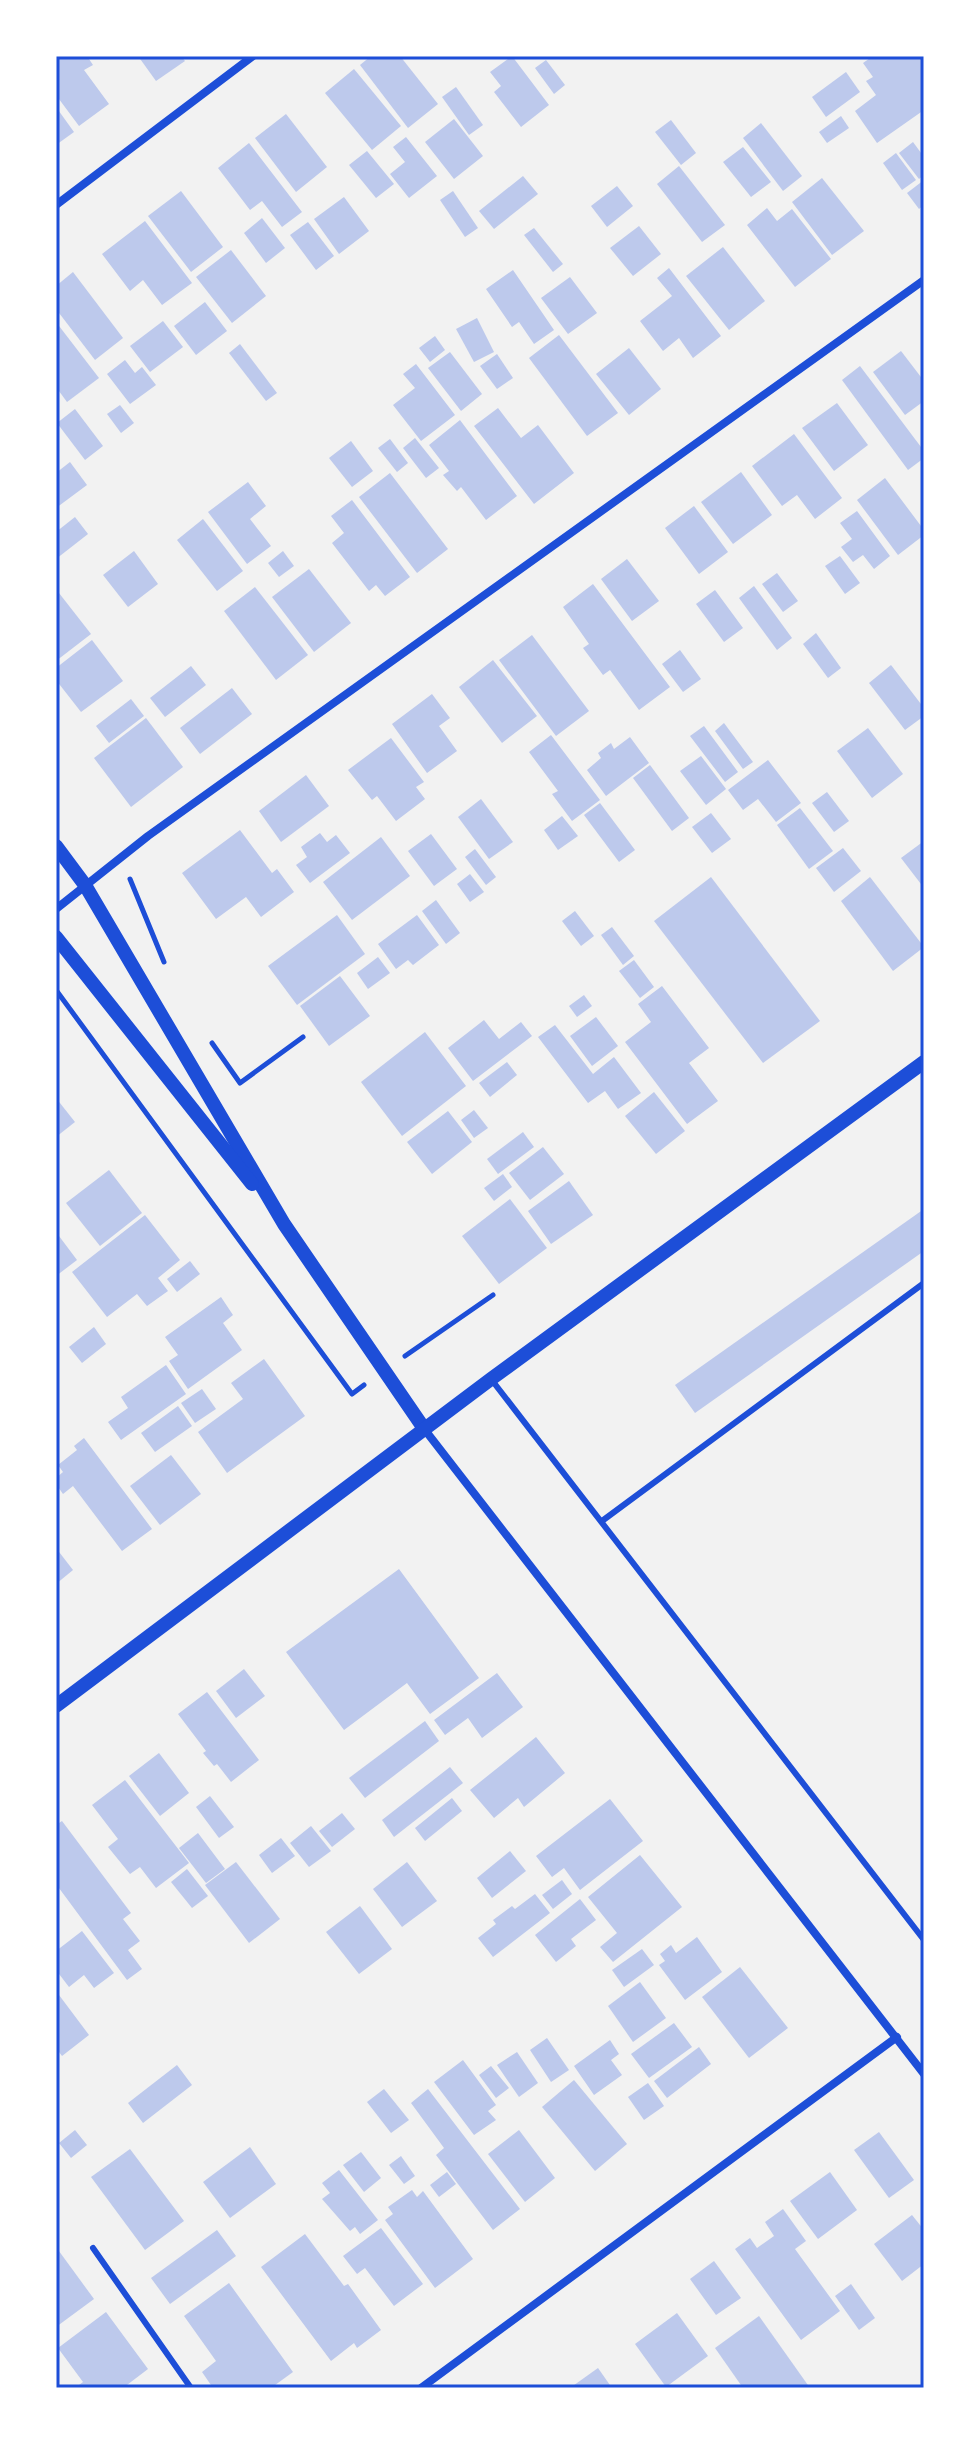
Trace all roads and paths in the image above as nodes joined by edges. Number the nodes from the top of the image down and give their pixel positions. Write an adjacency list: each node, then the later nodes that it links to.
1 (253, 56): 2 (street)
2 (56, 205)
3 (924, 280): 6 (street)
4 (56, 846): 6 (street)
5 (128, 876): 9 (path)
6 (85, 885): 7 (street); 14 (street)
7 (56, 909)
8 (56, 937): 14 (street)
9 (168, 972)
10 (56, 990): 17 (path)
11 (206, 1035): 12 (path)
12 (303, 1037)
13 (924, 1062): 18 (street)
14 (284, 1224): 17 (street)
15 (924, 1283): 20 (lane)
16 (493, 1295): 17 (path)
17 (384, 1371): 19 (street)
18 (491, 1379): 19 (street); 20 (lane)
19 (425, 1430): 21 (street); 23 (street)
20 (602, 1521): 22 (lane)
21 (56, 1706)
22 (924, 1940)
23 (897, 2037): 24 (street); 27 (street)
24 (924, 2074)
25 (93, 2248): 26 (lane)
26 (191, 2388)
27 (421, 2388)

